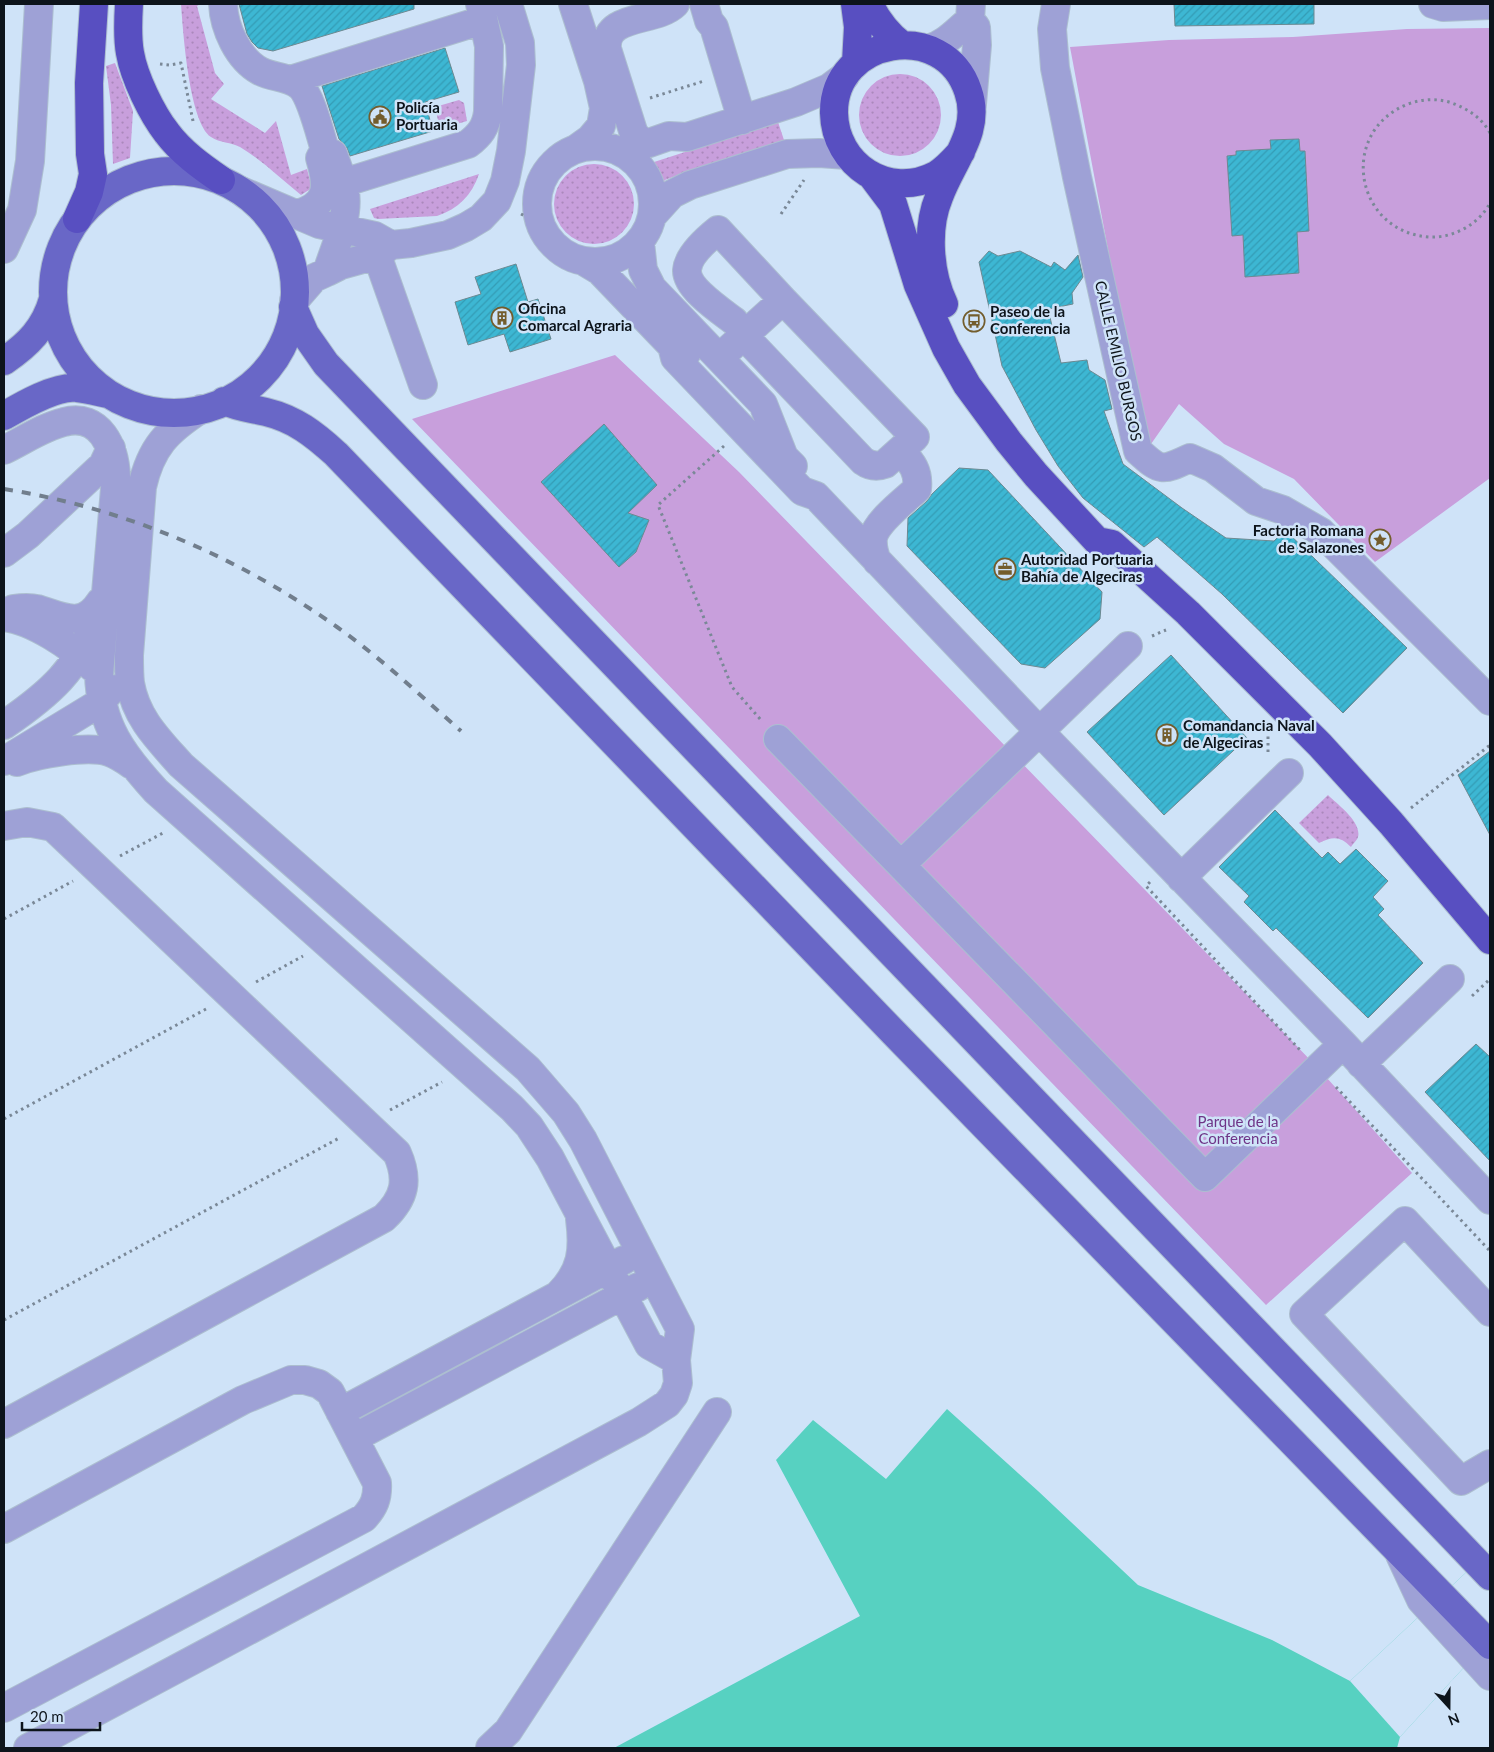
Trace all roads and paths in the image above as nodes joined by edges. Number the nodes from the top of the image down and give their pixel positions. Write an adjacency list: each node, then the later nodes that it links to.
1 (39, 4): 42 (street)
2 (94, 4): 39 (highway)
3 (129, 4): 34 (highway)
4 (223, 4): 20 (street)
5 (508, 4): 43 (street)
6 (573, 4): 26 (street)
7 (675, 4): 22 (street)
8 (855, 4): 18 (highway)
9 (869, 4): 16 (highway)
10 (1056, 4): 74 (street, CALLE EMILIO BURGOS)
11 (1433, 4): 12 (street)
12 (1490, 5)
13 (481, 12): 20 (street); 33 (street)
14 (712, 12): 19 (street)
15 (971, 12): 17 (street); 21 (street)
16 (902, 45): 17 (highway); 18 (highway)
17 (928, 49): 21 (highway)
18 (851, 70): 23 (street); 30 (highway)
19 (728, 73): 22 (path); 23 (street)
20 (290, 80): 27 (street)
21 (972, 104): 28 (highway)
22 (625, 106): 25 (street)
23 (742, 120): 25 (street)
24 (1490, 133): 35 (path)
25 (687, 137): 29 (street)
26 (576, 149): 29 (street); 44 (street)
27 (325, 150): 33 (street); 36 (street)
28 (961, 152): 32 (highway); 62 (highway)
29 (626, 154): 38 (street)
30 (847, 155): 32 (highway); 38 (street)
31 (807, 174): 37 (path)
32 (872, 176): 62 (highway)
33 (343, 183): 40 (street)
34 (230, 185): 36 (street); 39 (main road); 48 (main road)
35 (1490, 206)
36 (298, 214): 40 (street)
37 (781, 214)
38 (653, 215): 41 (street)
39 (77, 219): 47 (main road)
40 (341, 229): 43 (street); 45 (street)
41 (640, 242): 44 (street); 51 (street)
42 (4, 249)
43 (384, 250): 45 (street); 53 (street)
44 (585, 262): 50 (street)
45 (327, 272): 48 (street)
46 (777, 293): 49 (street); 49 (street); 60 (street)
47 (53, 299): 52 (main road); 54 (main road)
48 (294, 304): 55 (main road); 118 (main road)
49 (739, 328): 51 (street); 60 (street)
50 (672, 346): 51 (street); 57 (street)
51 (709, 348): 61 (street)
52 (4, 361)
53 (422, 385)
54 (109, 394): 55 (main road); 56 (main road)
55 (212, 405): 71 (street); 117 (main road)
56 (4, 416)
57 (744, 429): 61 (street); 79 (path)
58 (111, 448): 59 (street); 63 (street); 65 (street)
59 (4, 450)
60 (901, 452): 64 (street)
61 (816, 496): 64 (street)
62 (1112, 544): 67 (highway)
63 (4, 553)
64 (877, 561): 78 (street)
65 (104, 592): 66 (street); 70 (street); 72 (street)
66 (4, 612)
67 (1188, 612): 69 (path); 85 (highway)
68 (4, 617): 70 (street)
69 (1128, 646): 78 (street)
70 (79, 654): 72 (street); 73 (street)
71 (129, 655): 72 (street); 75 (street)
72 (106, 686): 73 (street); 75 (street); 81 (street); 82 (street)
73 (52, 689): 76 (street); 77 (street)
74 (1490, 701)
75 (137, 706): 101 (street)
76 (4, 716)
77 (4, 725)
78 (1039, 731): 87 (street); 88 (street)
79 (778, 739): 87 (street)
80 (1490, 745): 85 (path)
81 (4, 761)
82 (132, 765): 83 (street); 100 (street)
83 (4, 768)
84 (1289, 772): 88 (street)
85 (1391, 824): 89 (highway)
86 (4, 826): 93 (street)
87 (901, 865): 94 (street)
88 (1181, 878): 94 (street)
89 (1482, 916): 90 (highway)
90 (1490, 940)
91 (306, 955): 93 (path)
92 (1450, 979): 95 (street)
93 (231, 995): 97 (path); 98 (street)
94 (1342, 1044): 95 (street)
95 (1361, 1064): 99 (street)
96 (445, 1081): 98 (path)
97 (4, 1119)
98 (366, 1124): 107 (path); 113 (street)
99 (1490, 1200)
100 (579, 1213): 102 (street); 105 (street)
101 (640, 1251): 102 (street); 103 (street)
102 (608, 1269): 104 (street); 105 (street)
103 (654, 1278): 104 (street); 110 (street)
104 (622, 1295): 108 (street); 109 (street)
105 (556, 1297): 111 (street)
106 (1490, 1312): 115 (street)
107 (4, 1320)
108 (569, 1324): 109 (street); 114 (street)
109 (649, 1345): 110 (street)
110 (676, 1360): 122 (street)
111 (340, 1412): 114 (street); 116 (street)
112 (717, 1412): 123 (street)
113 (4, 1424)
114 (354, 1438): 121 (street)
115 (1490, 1464)
116 (4, 1529)
117 (1400, 1554): 119 (main road); 120 (street)
118 (1490, 1576)
119 (1490, 1645)
120 (1490, 1676)
121 (4, 1708)
122 (28, 1748)
123 (490, 1748)

